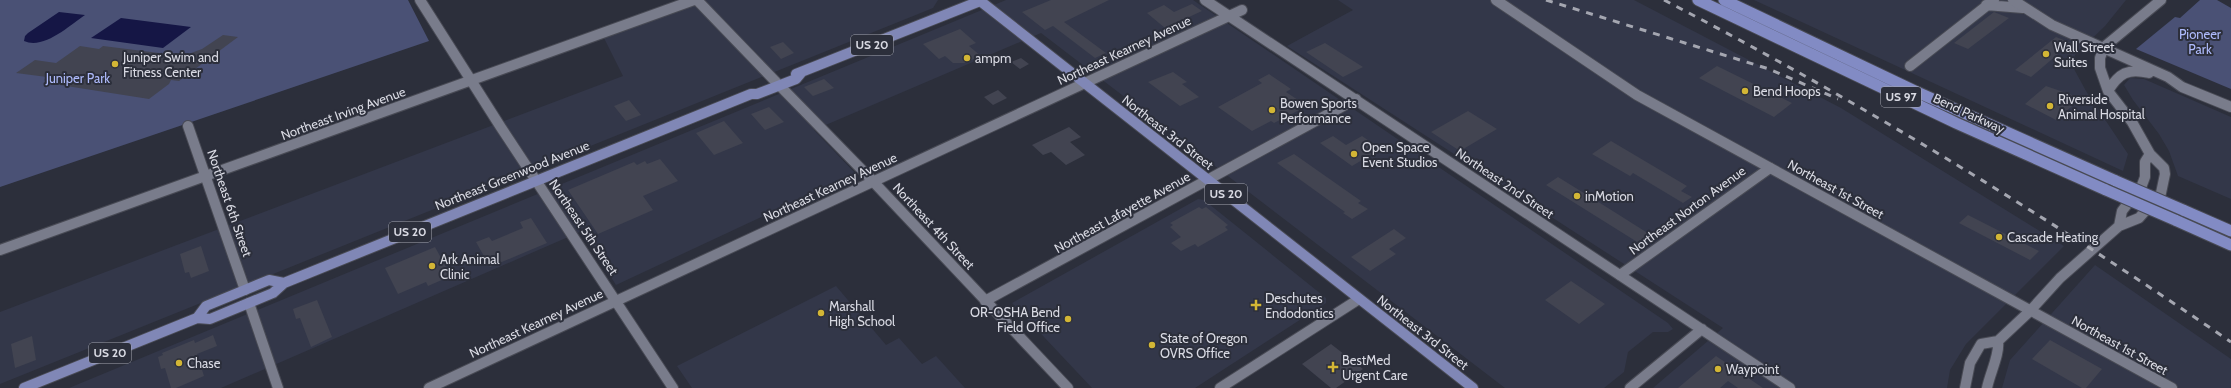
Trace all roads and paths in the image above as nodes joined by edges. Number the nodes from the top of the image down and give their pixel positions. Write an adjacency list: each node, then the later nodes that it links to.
1 (420, 0): 18 (street, Northeast 5th Street)
2 (694, 0): 18 (street, Northeast Irving Avenue)
3 (697, 0): 20 (street, Northeast 4th Street)
4 (981, 0): 19 (main road, Northeast 3rd Street / US 20); 20 (main road, Northeast Greenwood Avenue / US 20)
5 (1205, 0): 14 (street, Northeast 2nd Street)
6 (1496, 0): 27 (street, Northeast 1st Street)
7 (1698, 0): 34 (highway, Bend Parkway / US 97, bridge)
8 (1724, 0): 33 (highway, Bend Parkway / US 97, bridge)
9 (2013, 0): 12 (street)
10 (2161, 0): 15 (street)
11 (1990, 2): 12 (street); 16 (street)
12 (2023, 8): 15 (street)
13 (1242, 10): 14 (street, Northeast Kearney Avenue)
14 (1229, 16): 19 (street, Northeast Kearney Avenue); 22 (street, Northeast 2nd Street)
15 (2104, 47): 17 (street); 21 (street)
16 (1910, 66)
17 (2168, 78): 21 (street); 23 (street); 24 (street)
18 (472, 80): 28 (street, Northeast Irving Avenue); 29 (street, Northeast 5th Street)
19 (1086, 83): 30 (main road, Northeast 3rd Street / US 20); 31 (street, Northeast Kearney Avenue)
20 (777, 84): 29 (main road, Northeast Greenwood Avenue / US 20); 31 (street, Northeast 4th Street)
21 (2108, 91): 26 (street)
22 (1356, 99): 30 (street, Northeast Lafayette Avenue); 36 (street, Northeast 2nd Street)
23 (2231, 101)
24 (2231, 108)
25 (188, 126): 28 (street, Northeast 6th Street)
26 (2150, 154): 32 (street); 32 (street)
27 (1770, 168): 36 (street, Northeast Norton Avenue); 43 (street, Northeast 1st Street)
28 (206, 175): 35 (street, Northeast Irving Avenue); 38 (street, Northeast 6th Street)
29 (536, 180): 37 (main road, Northeast Greenwood Avenue / US 20); 40 (street, Northeast 5th Street)
30 (1208, 180): 39 (main road, Northeast 3rd Street / US 20); 41 (street, Northeast Lafayette Avenue)
31 (874, 182): 40 (street, Northeast Kearney Avenue); 41 (street, Northeast 4th Street)
32 (2119, 226): 43 (street)
33 (2231, 231)
34 (2231, 246)
35 (0, 250)
36 (1620, 275): 45 (street, Northeast 2nd Street)
37 (284, 283): 38 (main road, Northeast Greenwood Avenue / US 20); 42 (main road, Northeast Greenwood Avenue / US 20)
38 (245, 290): 44 (main road, Northeast Greenwood Avenue / US 20)
39 (1359, 299): 52 (street); 53 (main road, Northeast 3rd Street / US 20)
40 (616, 301): 49 (street, Northeast Kearney Avenue); 50 (street, Northeast 5th Street)
41 (985, 302): 51 (street, Northeast 4th Street)
42 (249, 303): 44 (main road, Northeast Greenwood Avenue / US 20); 48 (street)
43 (2030, 311): 46 (street); 58 (street, Northeast 1st Street)
44 (197, 318): 47 (main road, Northeast Greenwood Avenue / US 20)
45 (1702, 329): 54 (street); 55 (street, Northeast 2nd Street)
46 (1998, 340): 56 (street); 57 (street)
47 (24, 388)
48 (278, 388)
49 (429, 388)
50 (673, 388)
51 (1068, 388)
52 (1220, 388)
53 (1473, 388)
54 (1630, 388)
55 (1790, 388)
56 (1965, 388)
57 (1987, 388)
58 (2172, 388)

